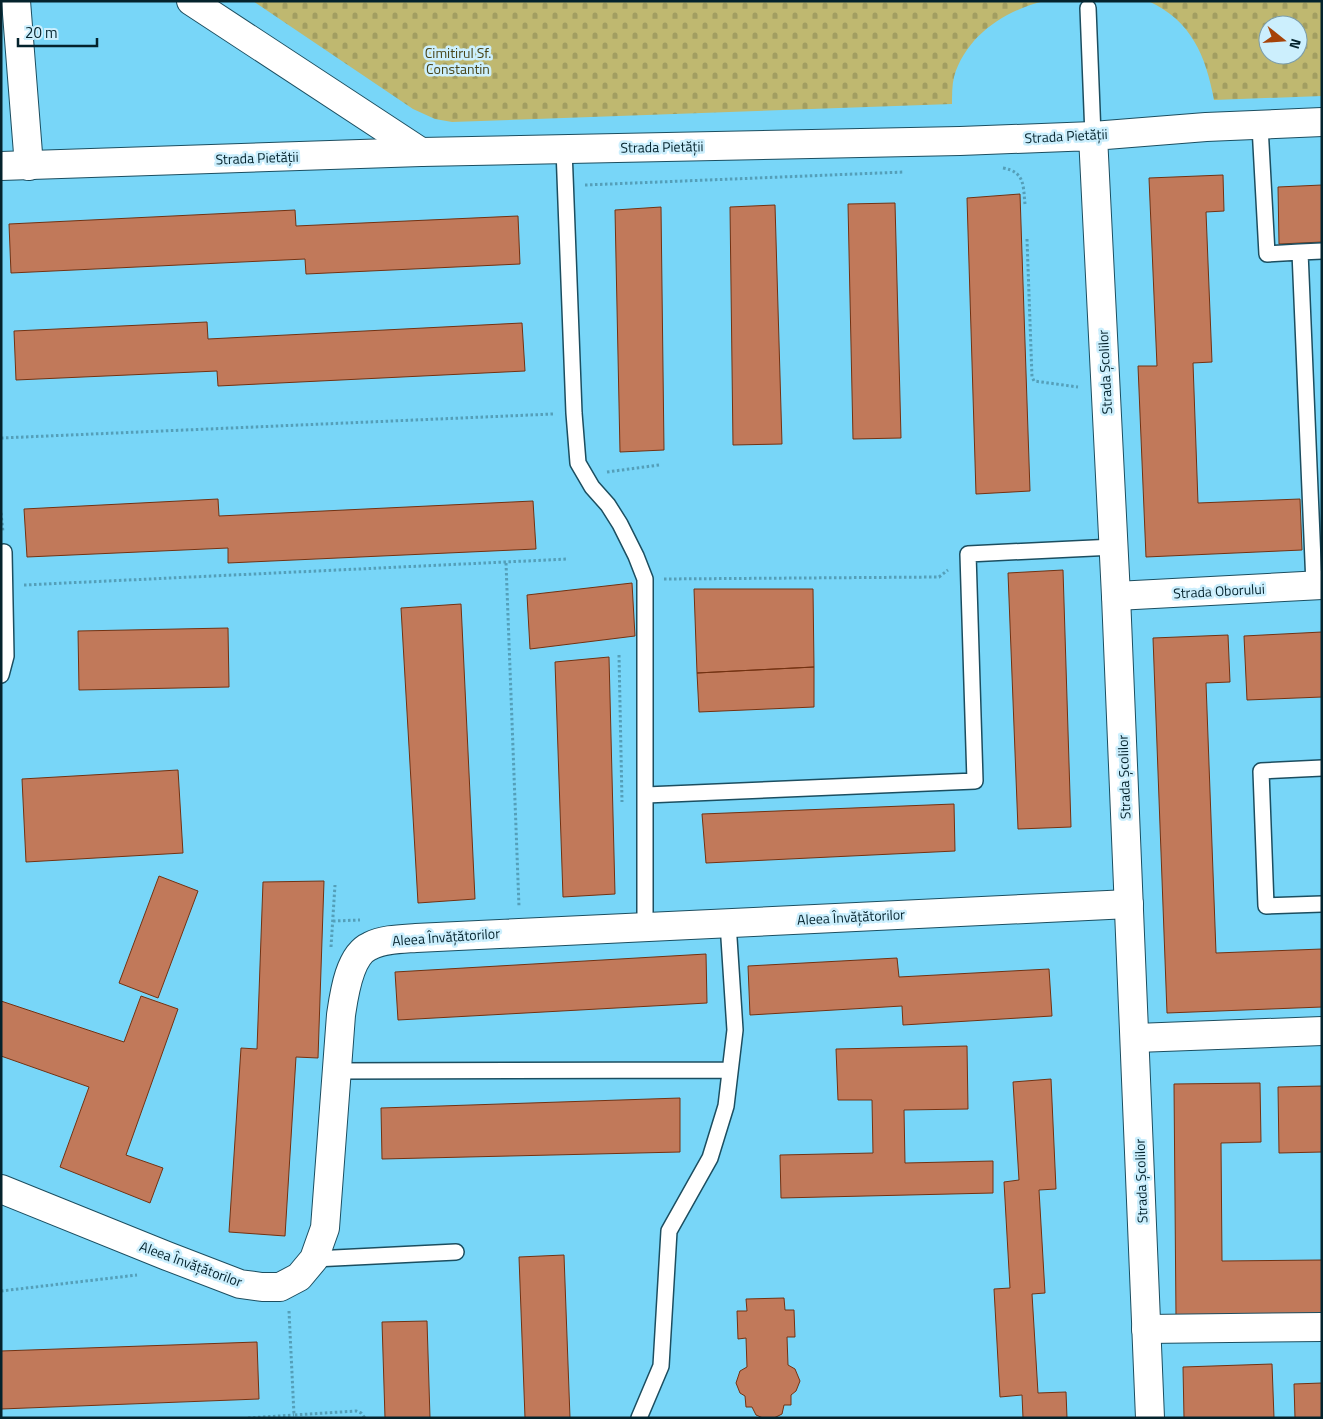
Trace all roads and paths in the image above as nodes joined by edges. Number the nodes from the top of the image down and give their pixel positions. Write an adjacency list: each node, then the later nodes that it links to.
1 (16, 1): 10 (street)
2 (191, 1): 8 (street)
3 (1088, 8): 6 (lane)
4 (1322, 122): 5 (street, Strada Pietății)
5 (1260, 126): 6 (street, Strada Pietății); 17 (lane)
6 (1093, 136): 7 (street, Strada Pietății); 23 (street, Strada Școlilor)
7 (564, 149): 8 (street, Strada Pietății); 19 (lane)
8 (422, 152): 10 (street, Strada Pietății)
9 (1, 166): 10 (street, Strada Pietății)
10 (29, 166)
11 (1000, 168): 14 (path)
12 (912, 171): 13 (path)
13 (579, 189)
14 (1025, 204)
15 (1027, 239): 18 (path)
16 (1322, 251): 17 (lane)
17 (1300, 252): 29 (lane)
18 (1082, 392)
19 (574, 413): 20 (path); 28 (lane)
20 (1, 438)
21 (659, 465): 22 (path)
22 (603, 472)
23 (1114, 547): 25 (lane); 31 (street, Strada Școlilor)
24 (4, 552): 30 (lane)
25 (968, 554): 28 (path); 35 (lane)
26 (568, 559): 27 (path)
27 (506, 563): 30 (path); 40 (path)
28 (645, 579): 35 (lane)
29 (1318, 585): 31 (street, Strada Oborului)
30 (5, 586): 33 (lane)
31 (1116, 596): 38 (street, Strada Școlilor)
32 (619, 655): 36 (path)
33 (1, 676)
34 (1322, 768): 39 (lane)
35 (646, 795): 44 (lane)
36 (622, 811)
37 (335, 885): 42 (path)
38 (1129, 904): 43 (street, Aleea Învățătorilor); 47 (street, Strada Școlilor)
39 (1322, 904)
40 (519, 915)
41 (362, 920): 42 (path)
42 (332, 921): 45 (path)
43 (728, 922): 44 (street, Aleea Învățătorilor); 48 (lane)
44 (645, 927): 49 (street, Aleea Învățătorilor)
45 (330, 950)
46 (1322, 1031): 47 (street)
47 (1136, 1038): 57 (street, Strada Școlilor)
48 (730, 1070): 49 (lane); 61 (lane)
49 (336, 1071): 52 (street, Aleea Învățătorilor)
50 (1, 1189): 52 (street, Aleea Învățătorilor)
51 (456, 1252): 52 (lane)
52 (314, 1259)
53 (134, 1275): 54 (path)
54 (1, 1291)
55 (288, 1306): 58 (path)
56 (1322, 1327): 57 (street)
57 (1146, 1329): 62 (street, Strada Școlilor)
58 (294, 1415): 59 (path); 60 (path)
59 (248, 1418)
60 (365, 1418)
61 (639, 1418)
62 (1150, 1418)

